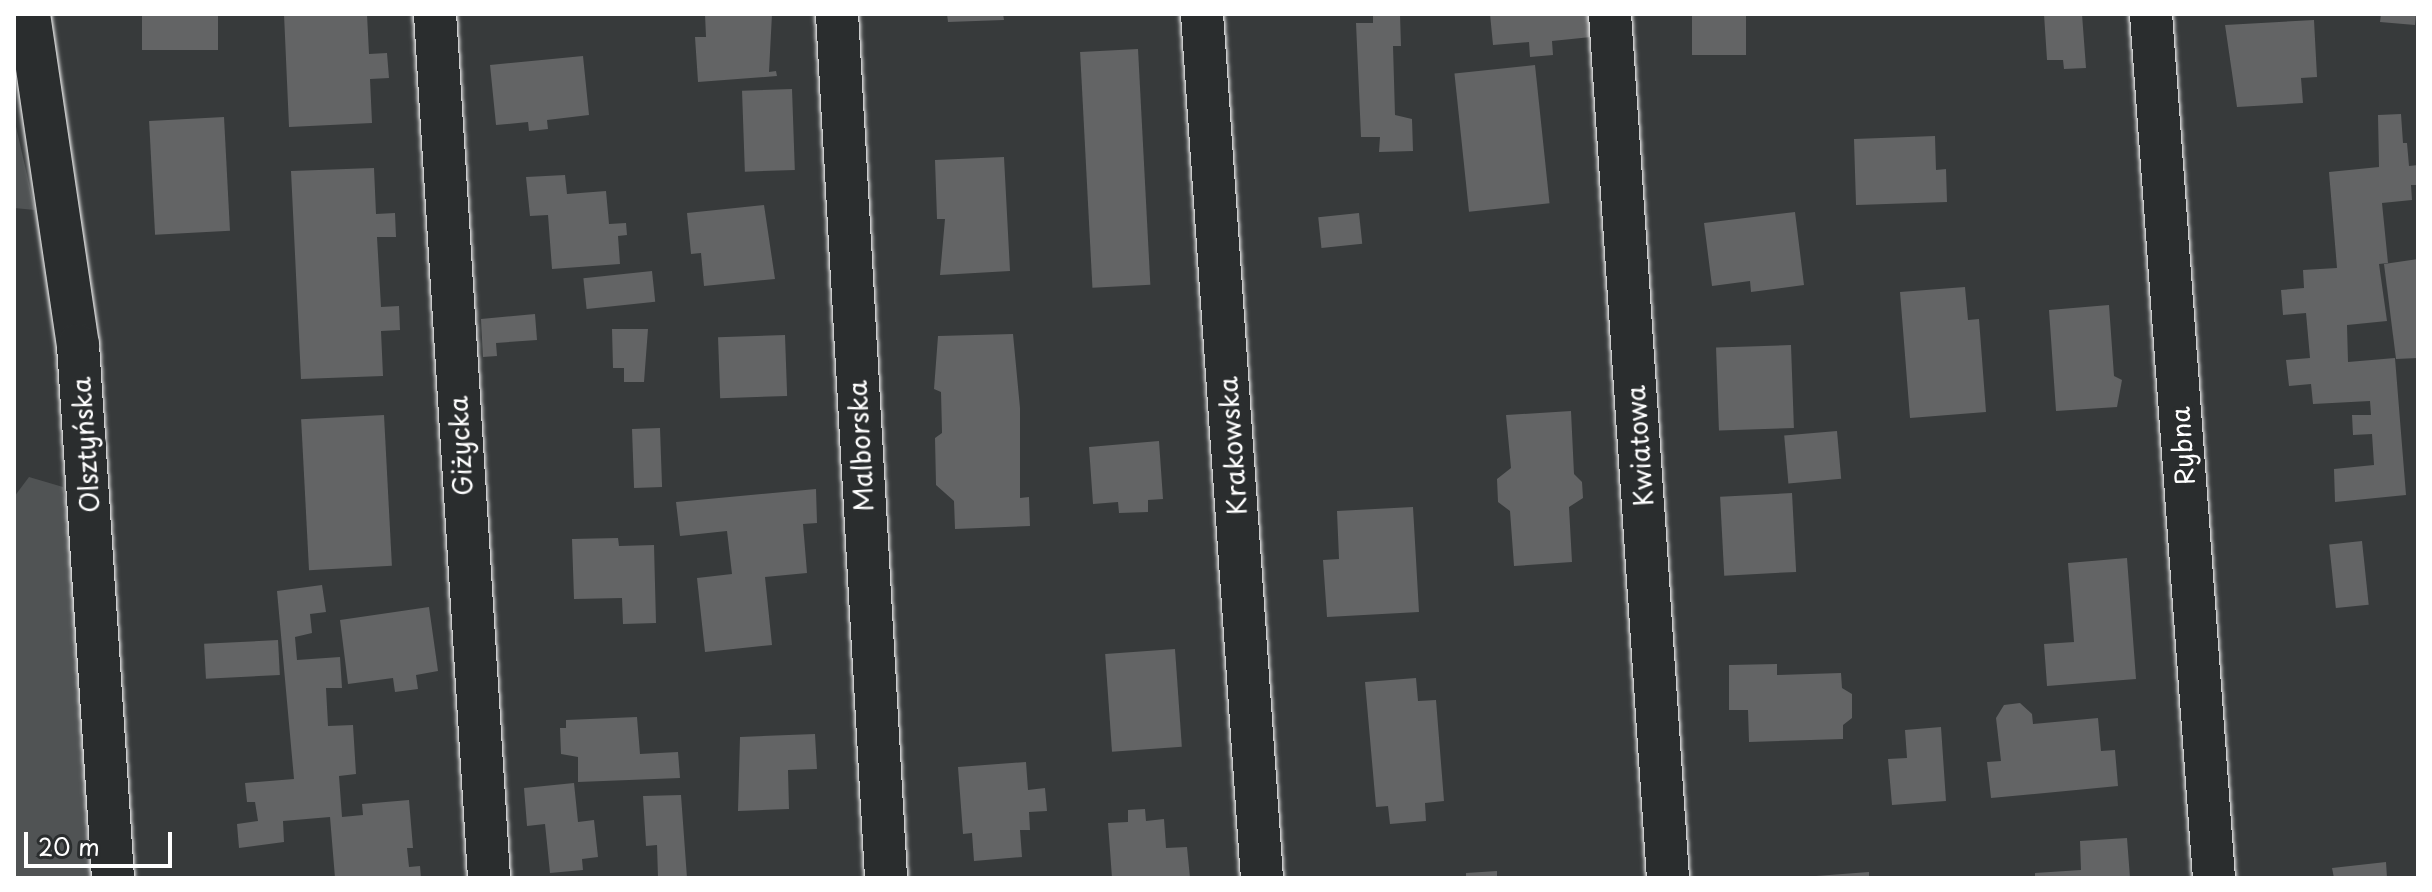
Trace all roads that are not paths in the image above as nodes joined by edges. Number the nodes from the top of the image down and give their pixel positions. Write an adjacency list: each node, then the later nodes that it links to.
1 (29, 14): 7 (street, Olsztyńska)
2 (435, 14): 8 (street, Giżycka)
3 (837, 14): 9 (street, Malborska)
4 (1202, 14): 10 (street, Krakowska)
5 (1610, 14): 11 (street, Kwiatowa)
6 (2151, 14): 12 (street, Rybna)
7 (113, 878)
8 (489, 878)
9 (886, 878)
10 (1262, 878)
11 (1668, 878)
12 (2214, 878)

